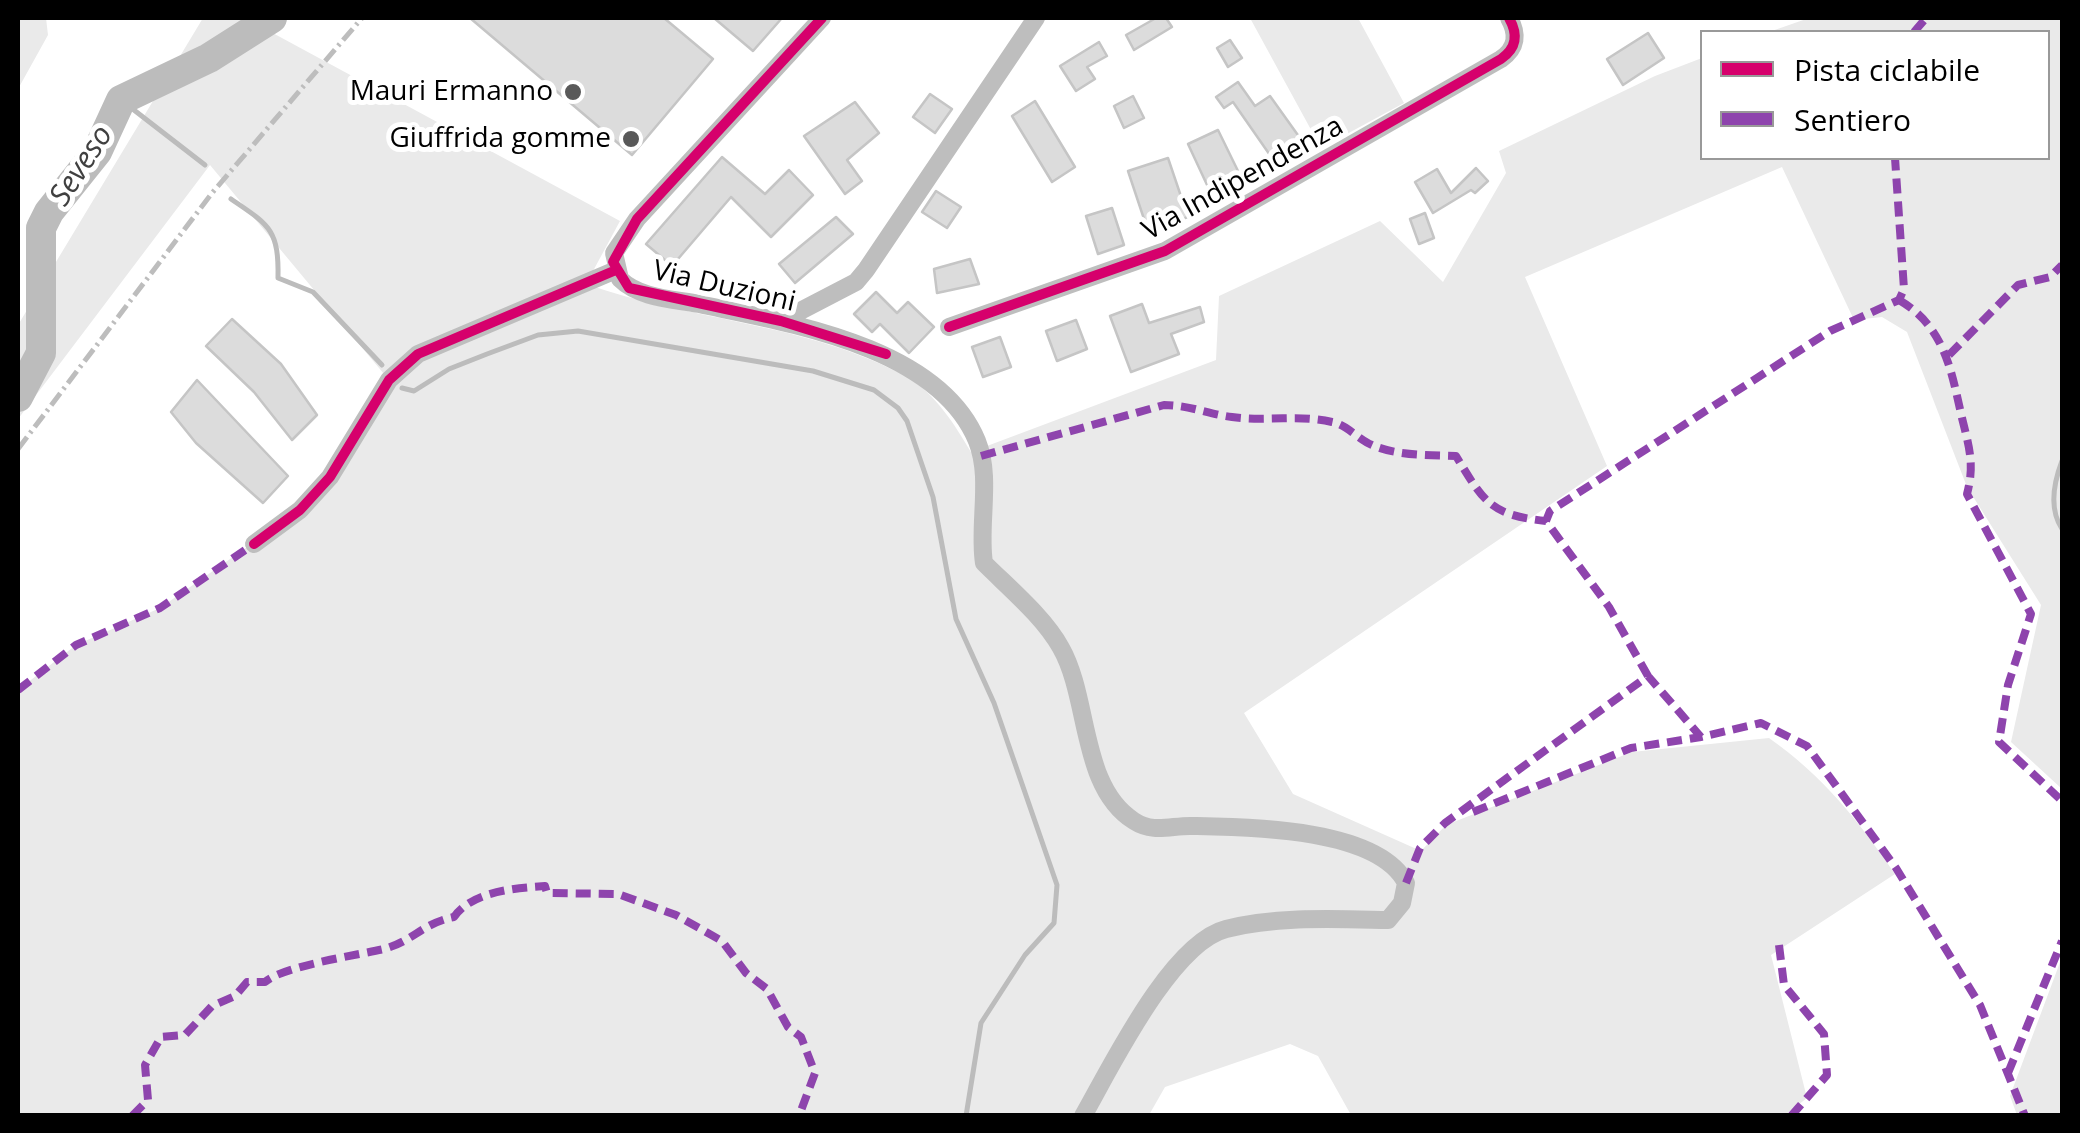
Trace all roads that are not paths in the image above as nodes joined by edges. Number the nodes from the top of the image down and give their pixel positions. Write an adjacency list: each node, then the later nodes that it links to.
1 (822, 18): 4 (street, Via Duzioni)
2 (1036, 18): 5 (street)
3 (1509, 18): 6 (street, Via Indipendenza)
4 (616, 270): 5 (street, Via Duzioni); 7 (street)
5 (781, 321): 8 (street, Via Duzioni)
6 (949, 327)
7 (254, 544)
8 (1083, 1116)

